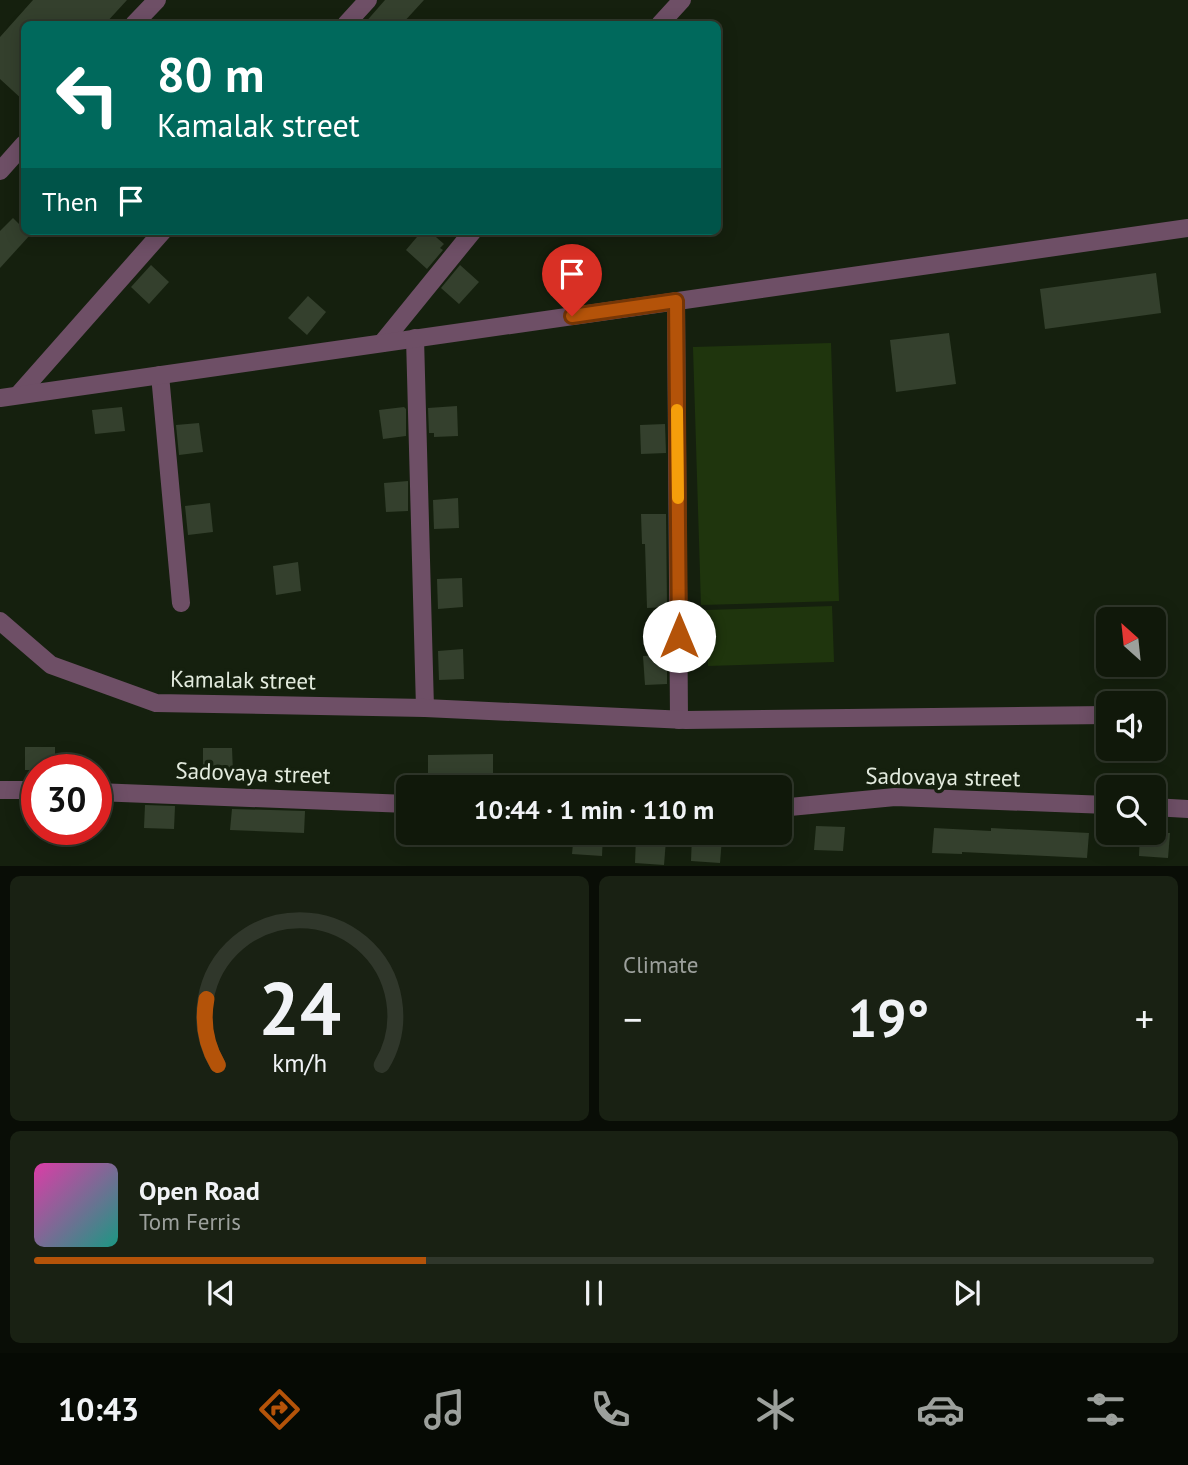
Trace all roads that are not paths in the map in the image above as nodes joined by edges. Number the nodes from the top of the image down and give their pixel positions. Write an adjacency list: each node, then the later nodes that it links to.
1 (157, 0): 4 (street)
2 (368, 0): 5 (street)
3 (682, 0): 6 (street)
4 (137, 21)
5 (349, 21)
6 (663, 21)
7 (21, 147): 8 (street)
8 (0, 171)
9 (1188, 228): 12 (street)
10 (159, 235): 16 (street)
11 (470, 235): 14 (street)
12 (676, 301): 13 (street); 22 (street)
13 (415, 338): 14 (street); 20 (street)
14 (382, 343): 15 (street)
15 (160, 375): 16 (street); 18 (street)
16 (18, 395): 17 (street)
17 (0, 398)
18 (181, 603)
19 (0, 621): 20 (street, Kamalak street)
20 (425, 708): 22 (street, Kamalak street)
21 (1096, 715): 22 (street, Kamalak street)
22 (679, 720)
23 (0, 790): 24 (street)
24 (21, 790)
25 (112, 793): 26 (street, Sadovaya street)
26 (396, 804)
27 (1096, 805): 28 (street, Sadovaya street)
28 (792, 807)
29 (1166, 807): 30 (street)
30 (1188, 808)

